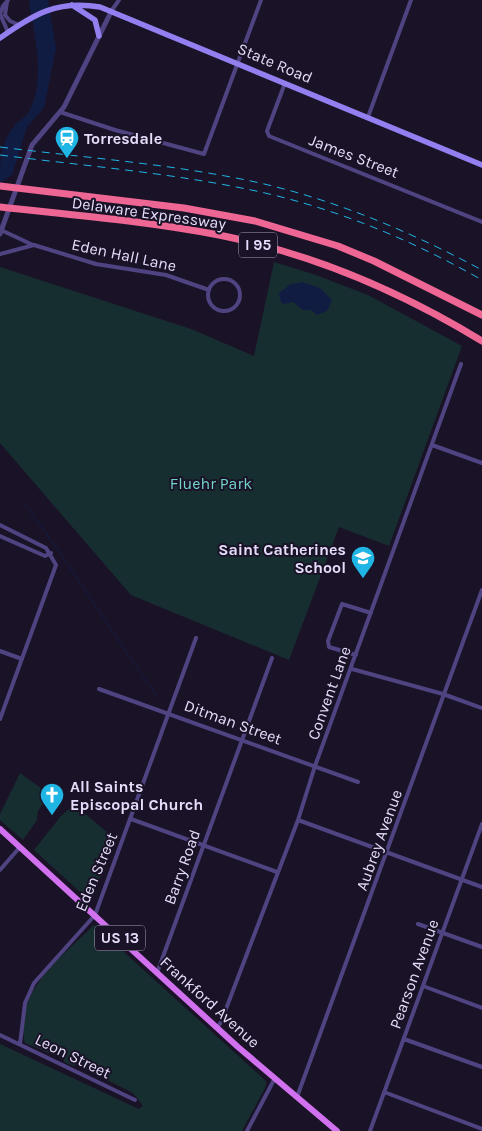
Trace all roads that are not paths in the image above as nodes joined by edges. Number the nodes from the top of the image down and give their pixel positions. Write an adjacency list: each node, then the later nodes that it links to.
1 (119, 0): 6 (street)
2 (261, 0): 11 (street)
3 (411, 0): 14 (street)
4 (8, 1): 7 (street); 8 (street)
5 (72, 4): 6 (main road, State Road); 7 (main road, State Road); 9 (main road)
6 (112, 10): 9 (street); 11 (main road, State Road)
7 (19, 25): 8 (main road, State Road)
8 (8, 32): 10 (main road, State Road)
9 (99, 36): 13 (street)
10 (0, 38)
11 (238, 63): 12 (main road, State Road); 13 (street)
12 (285, 83): 14 (main road, State Road); 18 (street, James Street)
13 (60, 112): 19 (street)
14 (368, 117): 15 (main road, State Road)
15 (482, 165)
16 (0, 186): 23 (highway, Delaware Expressway / I 95)
17 (0, 207): 24 (highway, Delaware Expressway / I 95)
18 (482, 222)
19 (1, 232): 20 (street, Eden Hall Lane)
20 (34, 245): 21 (street); 22 (street, Eden Hall Lane)
21 (0, 254)
22 (209, 290): 22 (street)
23 (482, 315)
24 (482, 342)
25 (461, 364): 26 (street, Convent Lane)
26 (432, 445): 27 (street); 32 (street, Convent Lane)
27 (482, 463)
28 (0, 526): 30 (street)
29 (0, 536): 30 (street)
30 (51, 553): 37 (street)
31 (482, 590): 40 (street, Aubrey Avenue)
32 (371, 612): 35 (street, Convent Lane); 35 (street)
33 (196, 638): 42 (street, Eden Street)
34 (0, 651): 37 (street)
35 (356, 655): 38 (street, Convent Lane)
36 (272, 658): 44 (street, Barry Road)
37 (22, 659): 43 (street)
38 (352, 669): 40 (street); 45 (street, Convent Lane)
39 (99, 689): 42 (street, Ditman Street)
40 (443, 694): 41 (street); 53 (street, Aubrey Avenue)
41 (482, 708)
42 (170, 713): 44 (street, Ditman Street); 47 (street, Eden Street)
43 (0, 719)
44 (243, 739): 45 (street, Ditman Street); 51 (street, Barry Road)
45 (315, 766): 46 (street, Ditman Street); 48 (street, Convent Lane)
46 (358, 782)
47 (131, 819): 51 (street); 58 (street, Eden Street)
48 (298, 820): 53 (street); 55 (street, Convent Lane)
49 (482, 826): 56 (street, Pearson Avenue)
50 (0, 829): 52 (main road, Frankford Avenue / US 13)
51 (203, 846): 55 (street); 62 (street, Barry Road)
52 (20, 848): 54 (street); 58 (main road, Frankford Avenue / US 13)
53 (388, 853): 56 (street); 72 (street, Aubrey Avenue)
54 (0, 870)
55 (277, 872): 65 (street, Convent Lane)
56 (462, 880): 57 (street); 60 (street, Pearson Avenue)
57 (482, 887)
58 (94, 915): 62 (main road, Frankford Avenue / US 13); 68 (street, Eden Street)
59 (418, 924): 60 (street)
60 (443, 933): 61 (street); 63 (street, Pearson Avenue)
61 (482, 947)
62 (157, 973): 65 (main road, Frankford Avenue / US 13)
63 (423, 986): 64 (street); 67 (street, Pearson Avenue)
64 (482, 1008)
65 (217, 1028): 70 (main road, Frankford Avenue / US 13)
66 (0, 1035): 68 (street, Leon Street)
67 (404, 1039): 69 (street); 71 (street, Pearson Avenue)
68 (20, 1044): 73 (street, Leon Street)
69 (482, 1068)
70 (274, 1078): 72 (main road, Frankford Avenue / US 13); 75 (street)
71 (384, 1092): 74 (street); 77 (street, Pearson Avenue)
72 (297, 1097): 76 (main road, Frankford Avenue / US 13)
73 (134, 1100)
74 (482, 1129)
75 (247, 1131)
76 (337, 1131)
77 (370, 1131)

